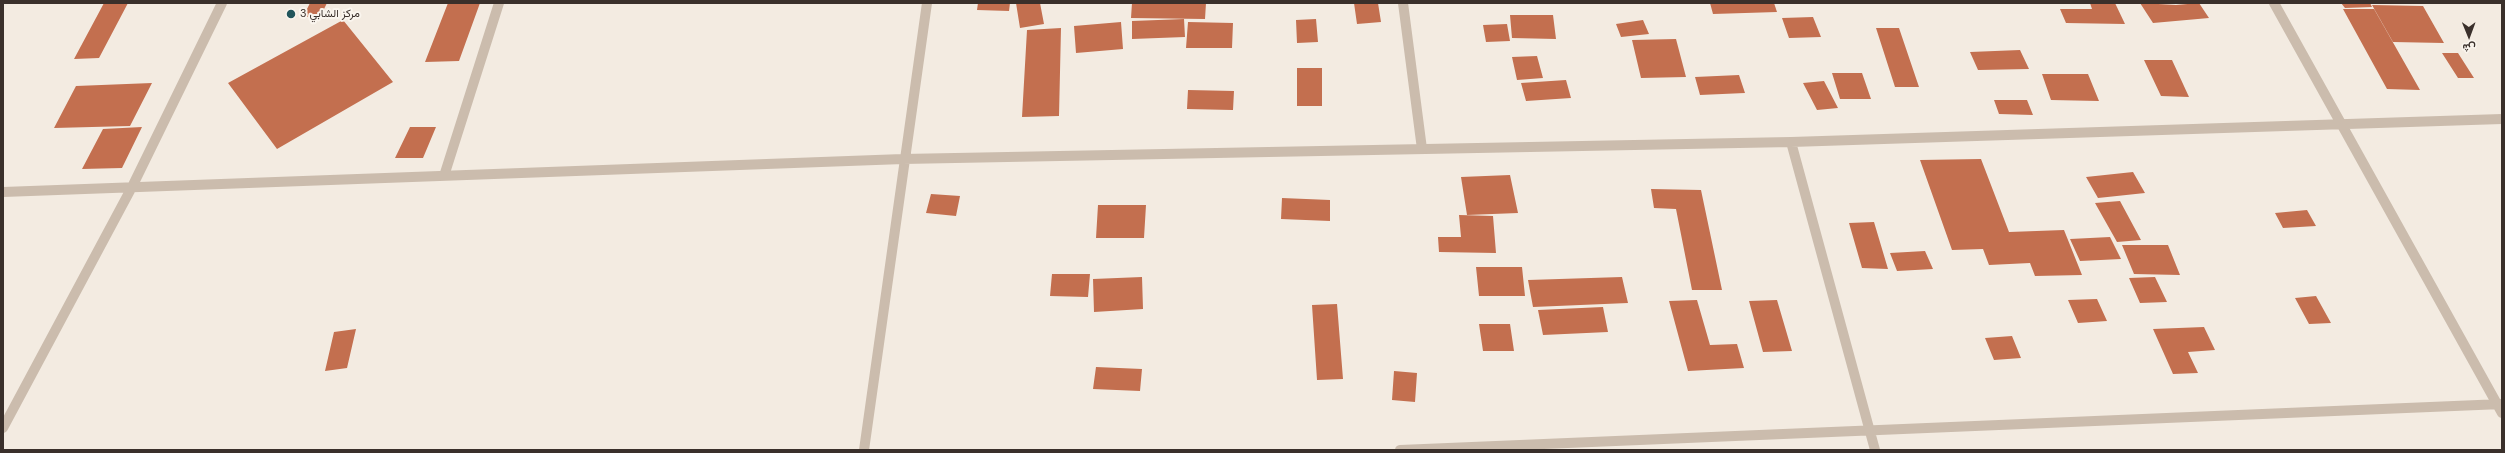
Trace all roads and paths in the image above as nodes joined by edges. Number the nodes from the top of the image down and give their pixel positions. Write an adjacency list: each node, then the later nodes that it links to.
1 (222, 3): 12 (street)
2 (498, 3): 11 (street)
3 (927, 3): 10 (street)
4 (1403, 3): 9 (street)
5 (2274, 3): 7 (street)
6 (2502, 119): 7 (street)
7 (2341, 124): 8 (street); 14 (street)
8 (1791, 142): 9 (street); 16 (street)
9 (1422, 149): 10 (street)
10 (903, 160): 11 (street); 17 (street)
11 (444, 176): 12 (street)
12 (132, 188): 13 (street); 15 (street)
13 (3, 192)
14 (2500, 407): 16 (street)
15 (3, 428)
16 (1869, 429): 18 (street); 19 (street)
17 (864, 450)
18 (1400, 450)
19 (1875, 450)

